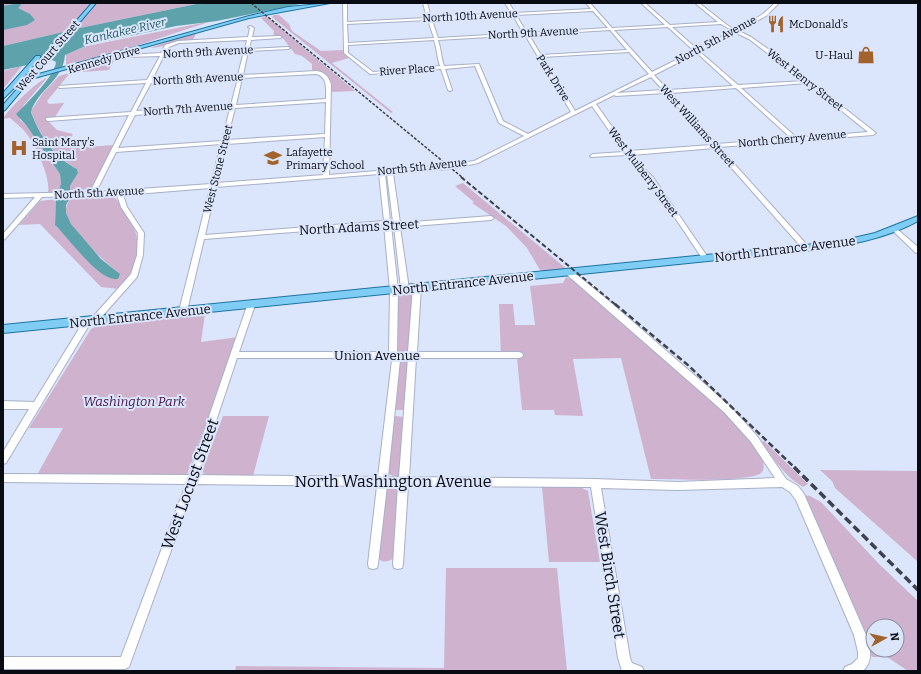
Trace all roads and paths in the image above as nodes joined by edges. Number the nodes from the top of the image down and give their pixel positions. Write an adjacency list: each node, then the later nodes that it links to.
1 (94, 3): 35 (main road, West Court Street)
2 (328, 3): 35 (main road, Kennedy Drive)
3 (345, 3): 13 (street)
4 (425, 3): 12 (street)
5 (507, 3): 11 (street, Park Drive)
6 (588, 3): 10 (street, West Williams Street)
7 (643, 3): 15 (street)
8 (697, 3): 14 (street)
9 (777, 3): 18 (street, North 5th Avenue)
10 (594, 10): 11 (street, North 10th Avenue); 17 (street, West Williams Street)
11 (513, 14): 12 (street, North 10th Avenue); 19 (street, Park Drive)
12 (431, 18): 13 (street, North 10th Avenue); 22 (street)
13 (345, 23): 23 (street)
14 (721, 23): 15 (street, North 9th Avenue); 18 (street, West Henry Street)
15 (668, 26): 17 (street, North 9th Avenue); 27 (street)
16 (250, 27): 21 (street, West Stone Street)
17 (611, 29): 19 (street, North 9th Avenue); 26 (street, West Williams Street)
18 (736, 30): 27 (street, North 5th Avenue); 38 (street, West Henry Street)
19 (525, 34): 22 (street, North 9th Avenue); 31 (street, Park Drive)
20 (280, 37): 21 (street)
21 (249, 38): 25 (street, West Stone Street); 29 (street)
22 (436, 39): 23 (street, North 9th Avenue); 32 (street)
23 (345, 44): 32 (street, River Place)
24 (288, 48): 25 (street, North 9th Avenue)
25 (246, 50): 29 (street, North 9th Avenue); 33 (street, West Stone Street)
26 (629, 51): 31 (street); 34 (street, West Williams Street)
27 (697, 51): 34 (street, North 5th Avenue); 40 (street)
28 (43, 52): 36 (main road, West Court Street)
29 (162, 55): 30 (street, North 9th Avenue); 37 (street)
30 (128, 56)
31 (539, 56): 50 (street, Park Drive)
32 (442, 68): 41 (street); 54 (street, River Place)
33 (239, 76): 37 (street, North 8th Avenue); 45 (street, North 8th Avenue); 47 (street, West Stone Street)
34 (651, 76): 42 (street, West Williams Street); 43 (street, North 5th Avenue)
35 (30, 78): 36 (main road, Kennedy Drive); 48 (main road, West Court Street)
36 (18, 81): 44 (main road, West Court Street)
37 (149, 82): 39 (street, North 8th Avenue); 49 (street)
38 (808, 82): 40 (street); 52 (street, West Henry Street)
39 (60, 87)
40 (738, 87): 42 (street); 55 (street)
41 (450, 90)
42 (666, 92): 43 (street); 57 (street, West Williams Street)
43 (611, 96): 46 (street, North 5th Avenue)
44 (3, 97)
45 (328, 100): 47 (street, North 7th Avenue); 53 (street)
46 (593, 104): 50 (street, North 5th Avenue); 59 (street, West Mulberry Street)
47 (233, 106): 49 (street, North 7th Avenue); 56 (street, West Stone Street)
48 (3, 109)
49 (133, 113): 51 (street, North 7th Avenue); 58 (street)
50 (574, 113): 54 (street, North 5th Avenue)
51 (48, 119)
52 (873, 133): 55 (street, North Cherry Avenue)
53 (327, 135): 56 (street); 62 (street)
54 (528, 136): 61 (street, North 5th Avenue)
55 (795, 139): 57 (street, North Cherry Avenue)
56 (224, 142): 58 (street); 63 (street, West Stone Street)
57 (714, 146): 59 (street, North Cherry Avenue); 75 (street, West Williams Street)
58 (115, 150): 65 (street)
59 (628, 153): 60 (street, North Cherry Avenue); 77 (street, West Mulberry Street)
60 (592, 156)
61 (386, 171): 62 (street, North 5th Avenue); 70 (street); 71 (street)
62 (326, 176): 63 (street, North 5th Avenue)
63 (213, 185): 64 (street, North 5th Avenue); 73 (street, West Stone Street)
64 (119, 193): 65 (street, North 5th Avenue); 84 (street)
65 (92, 194): 67 (street, North 5th Avenue)
66 (3, 196): 67 (street, North 5th Avenue)
67 (39, 196): 74 (street)
68 (491, 218): 71 (street, North Adams Street)
69 (918, 218): 72 (main road, North Entrance Avenue)
70 (388, 223): 71 (street, North Adams Street); 73 (street, North Adams Street); 81 (street)
71 (397, 224): 80 (street)
72 (895, 230): 75 (main road, North Entrance Avenue); 76 (street)
73 (202, 237): 83 (street, West Stone Street)
74 (3, 238)
75 (806, 248): 77 (main road, North Entrance Avenue)
76 (918, 251)
77 (706, 259): 78 (main road, North Entrance Avenue)
78 (569, 273): 79 (main road, North Entrance Avenue); 97 (street)
79 (417, 288): 80 (main road, North Entrance Avenue); 89 (street)
80 (405, 289): 81 (main road, North Entrance Avenue)
81 (394, 290): 82 (main road, North Entrance Avenue); 87 (street)
82 (251, 304): 83 (main road, North Entrance Avenue); 86 (street, West Locust Street)
83 (183, 311): 84 (main road, North Entrance Avenue)
84 (91, 321): 85 (main road, North Entrance Avenue); 91 (street)
85 (3, 329)
86 (236, 355): 87 (street, Union Avenue); 94 (street, West Locust Street)
87 (393, 355): 89 (street, Union Avenue); 95 (street)
88 (519, 355): 89 (street, Union Avenue)
89 (412, 356): 96 (street)
90 (3, 405): 91 (street)
91 (36, 406): 92 (street)
92 (3, 460)
93 (3, 478): 94 (street, North Washington Avenue)
94 (192, 480): 95 (street, North Washington Avenue); 101 (street, West Locust Street)
95 (382, 481): 96 (street, North Washington Avenue); 99 (street)
96 (404, 481): 98 (street, North Washington Avenue); 100 (street)
97 (783, 482): 98 (street, North Washington Avenue); 103 (street)
98 (595, 483): 102 (street, West Birch Street)
99 (373, 564)
100 (398, 564)
101 (3, 663)
102 (633, 669)
103 (849, 671)

